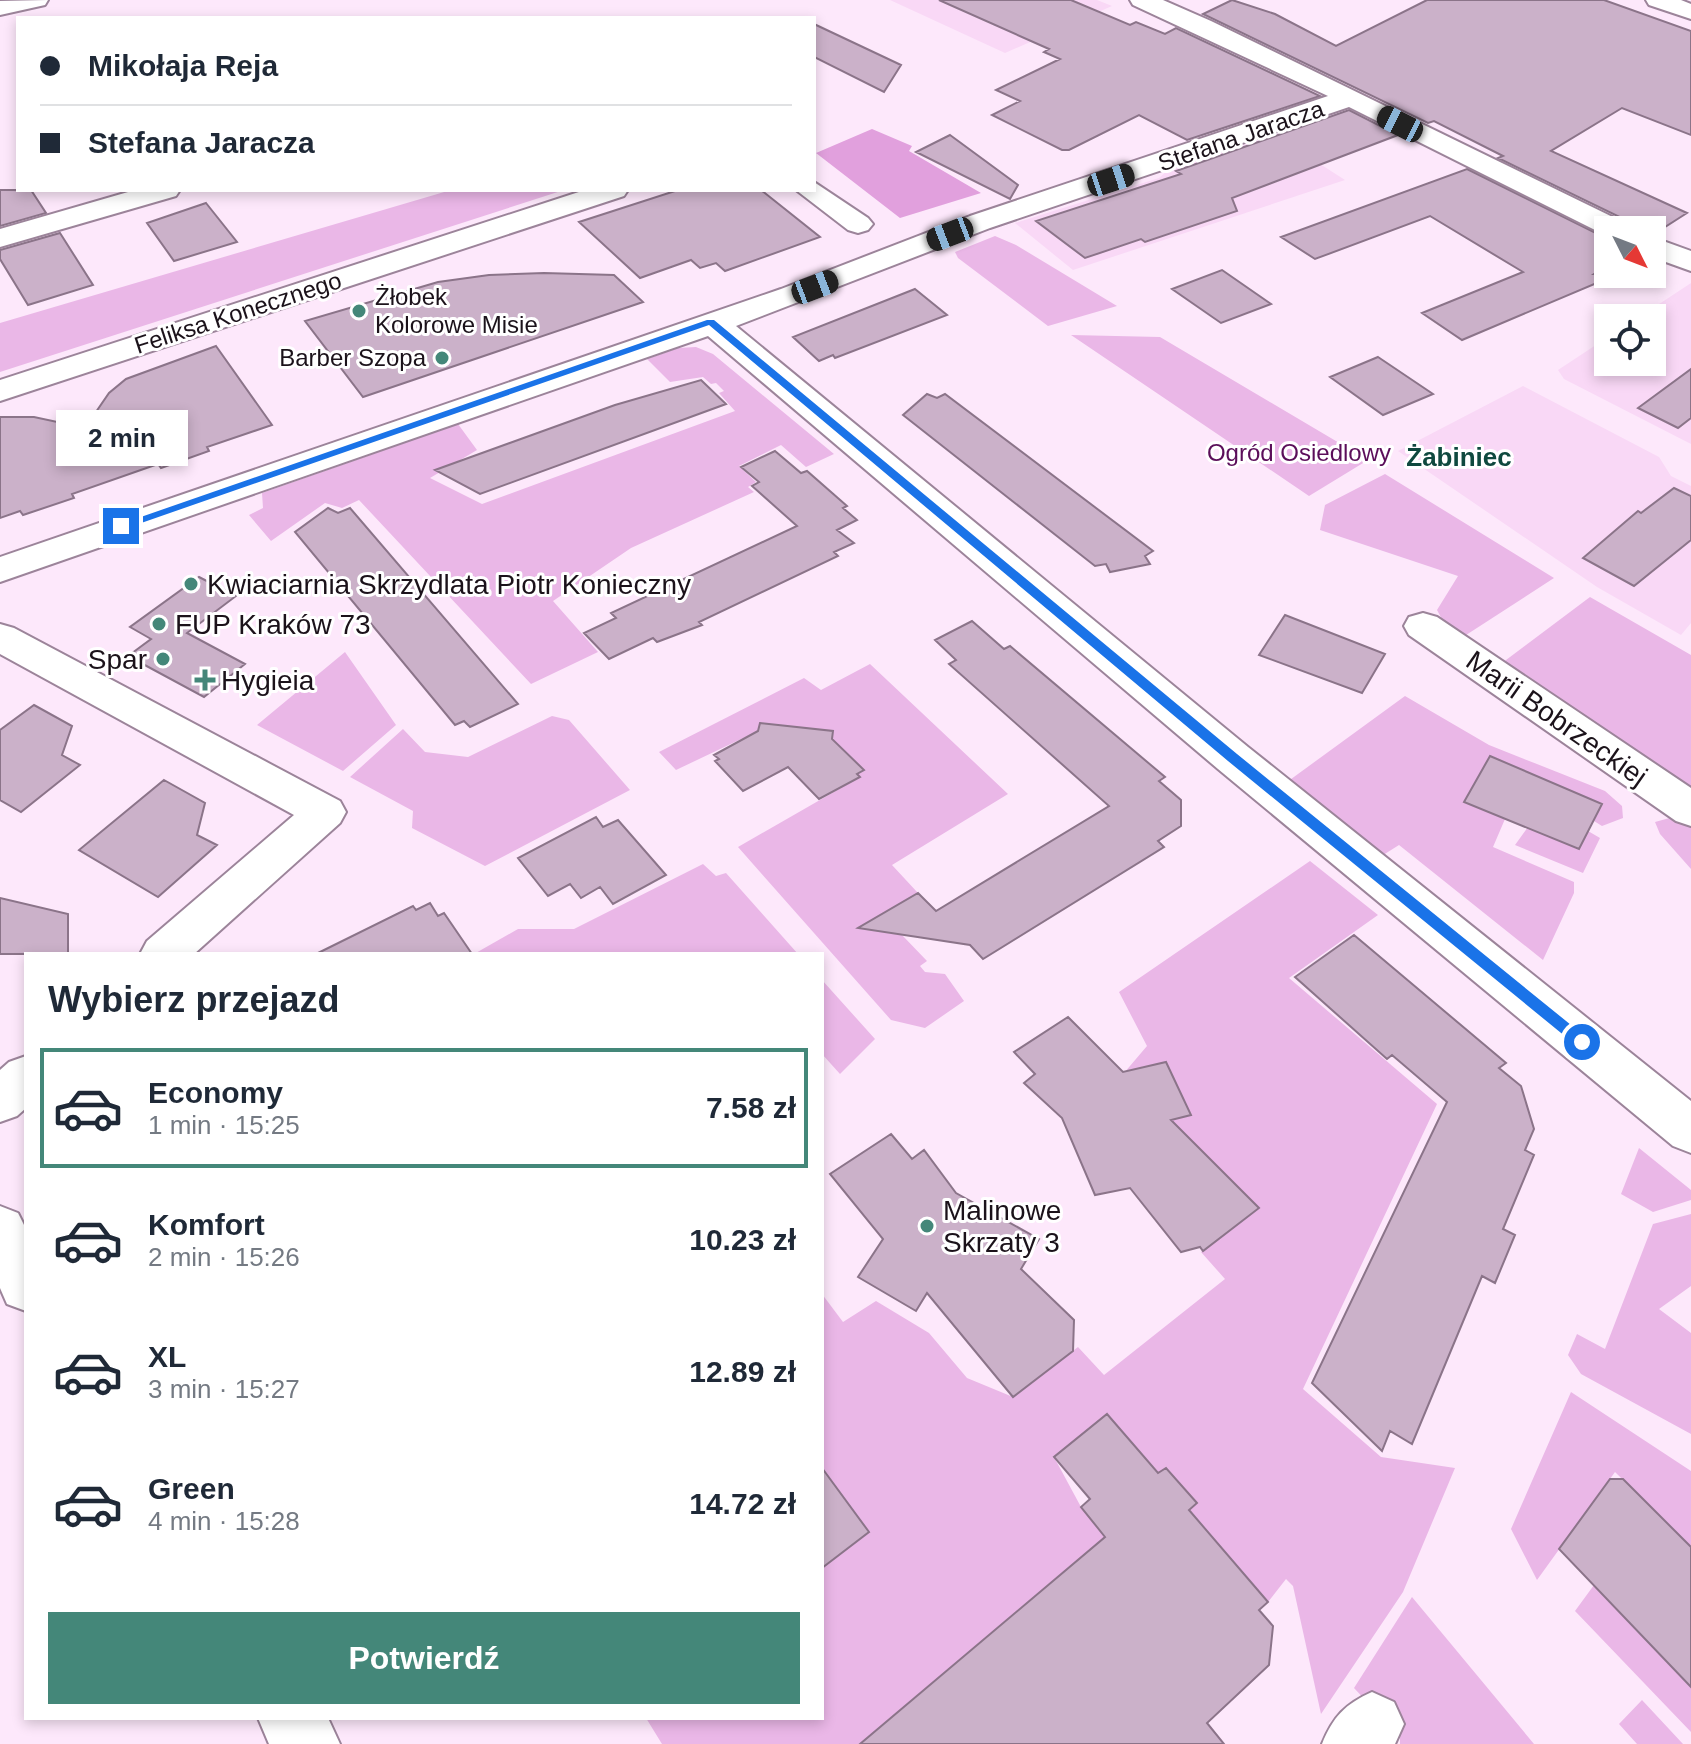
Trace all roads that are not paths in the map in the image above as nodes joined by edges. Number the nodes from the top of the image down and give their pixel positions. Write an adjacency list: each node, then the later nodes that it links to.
1 (36, 0): 4 (street)
2 (1142, 0): 6 (street)
3 (1658, 0): 5 (street)
4 (2, 5)
5 (1691, 12)
6 (1349, 98): 10 (street); 15 (street, Stefana Jaracza)
7 (159, 192): 12 (street)
8 (608, 192): 16 (street, Feliksa Konecznego)
9 (813, 192): 11 (street)
10 (1594, 220)
11 (858, 224)
12 (0, 238)
13 (1666, 252): 14 (street)
14 (1691, 262)
15 (711, 322): 17 (street, Stefana Jaracza); 24 (street)
16 (0, 391)
17 (0, 570)
18 (1423, 626): 20 (street, Marii Bobrzeckiej)
19 (0, 637): 21 (street)
20 (1691, 810)
21 (165, 952)
22 (24, 1079): 23 (street)
23 (0, 1101)
24 (1691, 1131)
25 (0, 1230): 26 (street)
26 (24, 1282)
27 (290, 1720): 28 (street)
28 (308, 1744)

